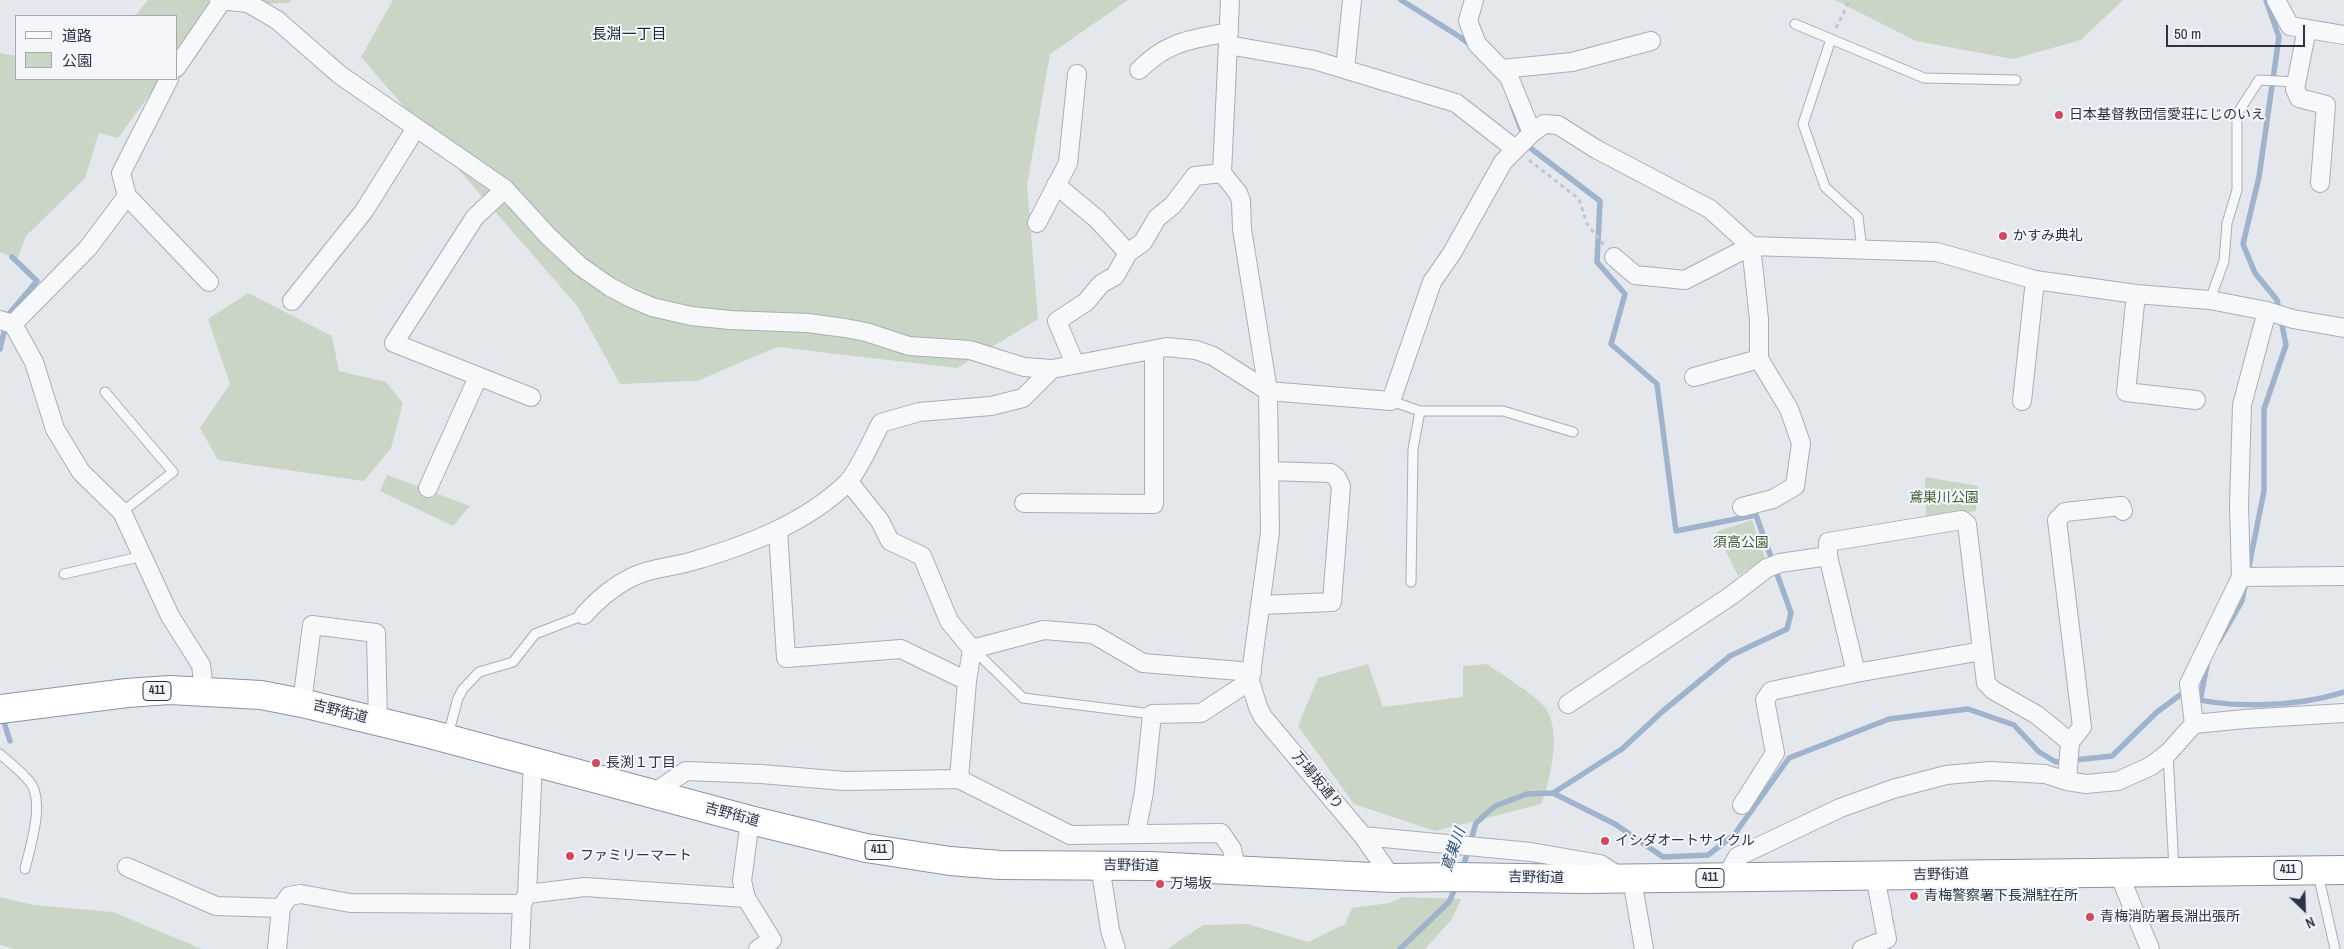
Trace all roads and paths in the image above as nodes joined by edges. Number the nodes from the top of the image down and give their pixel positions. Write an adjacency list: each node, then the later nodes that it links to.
1 (1230, 0): 10 (street)
2 (1352, 0): 15 (street)
3 (1474, 0): 14 (street)
4 (1847, 0): 11 (path)
5 (2276, 0): 8 (street)
6 (220, 1): 13 (street); 21 (street)
7 (1795, 24): 11 (lane)
8 (2308, 29): 9 (street); 20 (street)
9 (2344, 35)
10 (1228, 39): 15 (street); 16 (street); 24 (street)
11 (1831, 39): 19 (lane); 31 (lane)
12 (1651, 41): 14 (street)
13 (178, 65)
14 (1502, 68): 22 (street)
15 (1345, 69): 23 (street)
16 (1138, 70)
17 (1077, 74): 26 (street)
18 (168, 80): 28 (street)
19 (2016, 80)
20 (2296, 82): 25 (street); 37 (lane)
21 (416, 128): 27 (street); 38 (street)
22 (1532, 133): 23 (street); 30 (street)
23 (1516, 148): 33 (path); 52 (street)
24 (1222, 173): 32 (street); 48 (street)
25 (2320, 183)
26 (1056, 185): 29 (street); 32 (street)
27 (505, 189): 45 (street); 46 (street)
28 (127, 196): 35 (street); 40 (street)
29 (1037, 223)
30 (1751, 246): 31 (street); 33 (street); 43 (street)
31 (1862, 249): 34 (street)
32 (1128, 253): 44 (street)
33 (1614, 257)
34 (2035, 280): 36 (street); 53 (street)
35 (209, 282)
36 (2136, 294): 37 (street); 51 (street)
37 (2210, 300): 39 (street)
38 (292, 301)
39 (2267, 311): 41 (street); 68 (street)
40 (6, 322): 62 (street)
41 (2344, 328)
42 (1154, 350): 44 (street); 48 (street); 59 (street)
43 (1759, 359): 47 (street); 60 (street)
44 (1075, 364): 45 (street)
45 (1052, 369): 57 (street)
46 (478, 377): 50 (street); 58 (street)
47 (1694, 377)
48 (1268, 391): 52 (street); 56 (street)
49 (106, 392): 62 (lane)
50 (531, 397)
51 (2196, 400)
52 (1391, 401): 54 (lane)
53 (2022, 401)
54 (1420, 411): 55 (lane); 69 (lane)
55 (1573, 432)
56 (1269, 471): 70 (street); 70 (street)
57 (849, 482): 63 (street); 72 (street)
58 (428, 488)
59 (1024, 503)
60 (1742, 507)
61 (2123, 511): 86 (street)
62 (122, 512): 64 (street)
63 (778, 530): 71 (street); 76 (street)
64 (143, 556): 66 (lane); 77 (street)
65 (1828, 556): 73 (street); 74 (street); 79 (street)
66 (64, 574)
67 (2344, 576): 68 (street)
68 (2248, 578): 83 (street)
69 (1411, 582)
70 (1261, 605): 75 (street)
71 (584, 615): 85 (lane)
72 (972, 649): 75 (street); 76 (street); 82 (lane)
73 (1982, 651): 74 (street); 86 (street)
74 (1856, 673): 93 (street)
75 (1251, 676): 82 (street); 96 (street, 万場坂通り)
76 (967, 681): 91 (street)
77 (204, 690): 78 (highway, 吉野街道 / 411); 80 (highway, 吉野街道 / 411)
78 (302, 703): 84 (highway, 吉野街道 / 411); 84 (street)
79 (1568, 704)
80 (6, 708)
81 (2344, 713): 83 (street)
82 (1152, 714): 95 (street)
83 (2193, 719): 87 (street)
84 (378, 722): 85 (highway, 吉野街道 / 411)
85 (447, 739): 89 (highway, 吉野街道 / 411)
86 (2070, 745): 90 (street)
87 (2168, 753): 90 (street); 103 (lane)
88 (0, 754): 99 (lane)
89 (533, 762): 92 (highway, 吉野街道 / 411); 110 (street)
90 (2067, 777): 106 (street)
91 (959, 779): 92 (street); 95 (street)
92 (652, 794): 94 (highway, 吉野街道 / 411)
93 (1742, 805)
94 (750, 820): 97 (highway, 吉野街道 / 411); 109 (street)
95 (1136, 834): 100 (street)
96 (1363, 836): 107 (street, 万場坂通り); 108 (street)
97 (1100, 865): 100 (highway, 吉野街道 / 411); 115 (street)
98 (126, 867): 111 (street)
99 (25, 869)
100 (1236, 869): 107 (highway, 吉野街道 / 411)
101 (2317, 870): 102 (highway, 吉野街道 / 411); 103 (highway, 吉野街道 / 411); 119 (lane)
102 (2344, 870)
103 (2174, 872): 104 (highway, 吉野街道 / 411)
104 (2119, 874): 105 (highway, 吉野街道 / 411); 118 (street)
105 (1875, 876): 106 (highway, 吉野街道 / 411); 117 (street)
106 (1726, 877): 108 (highway, 吉野街道 / 411)
107 (1392, 878): 108 (highway, 吉野街道 / 411)
108 (1627, 879): 116 (street)
109 (746, 898): 110 (street); 112 (street)
110 (524, 899): 111 (street); 114 (street)
111 (281, 908): 113 (street)
112 (770, 946)
113 (277, 949)
114 (520, 949)
115 (1116, 949)
116 (1644, 949)
117 (1862, 949)
118 (2150, 949)
119 (2335, 949)

